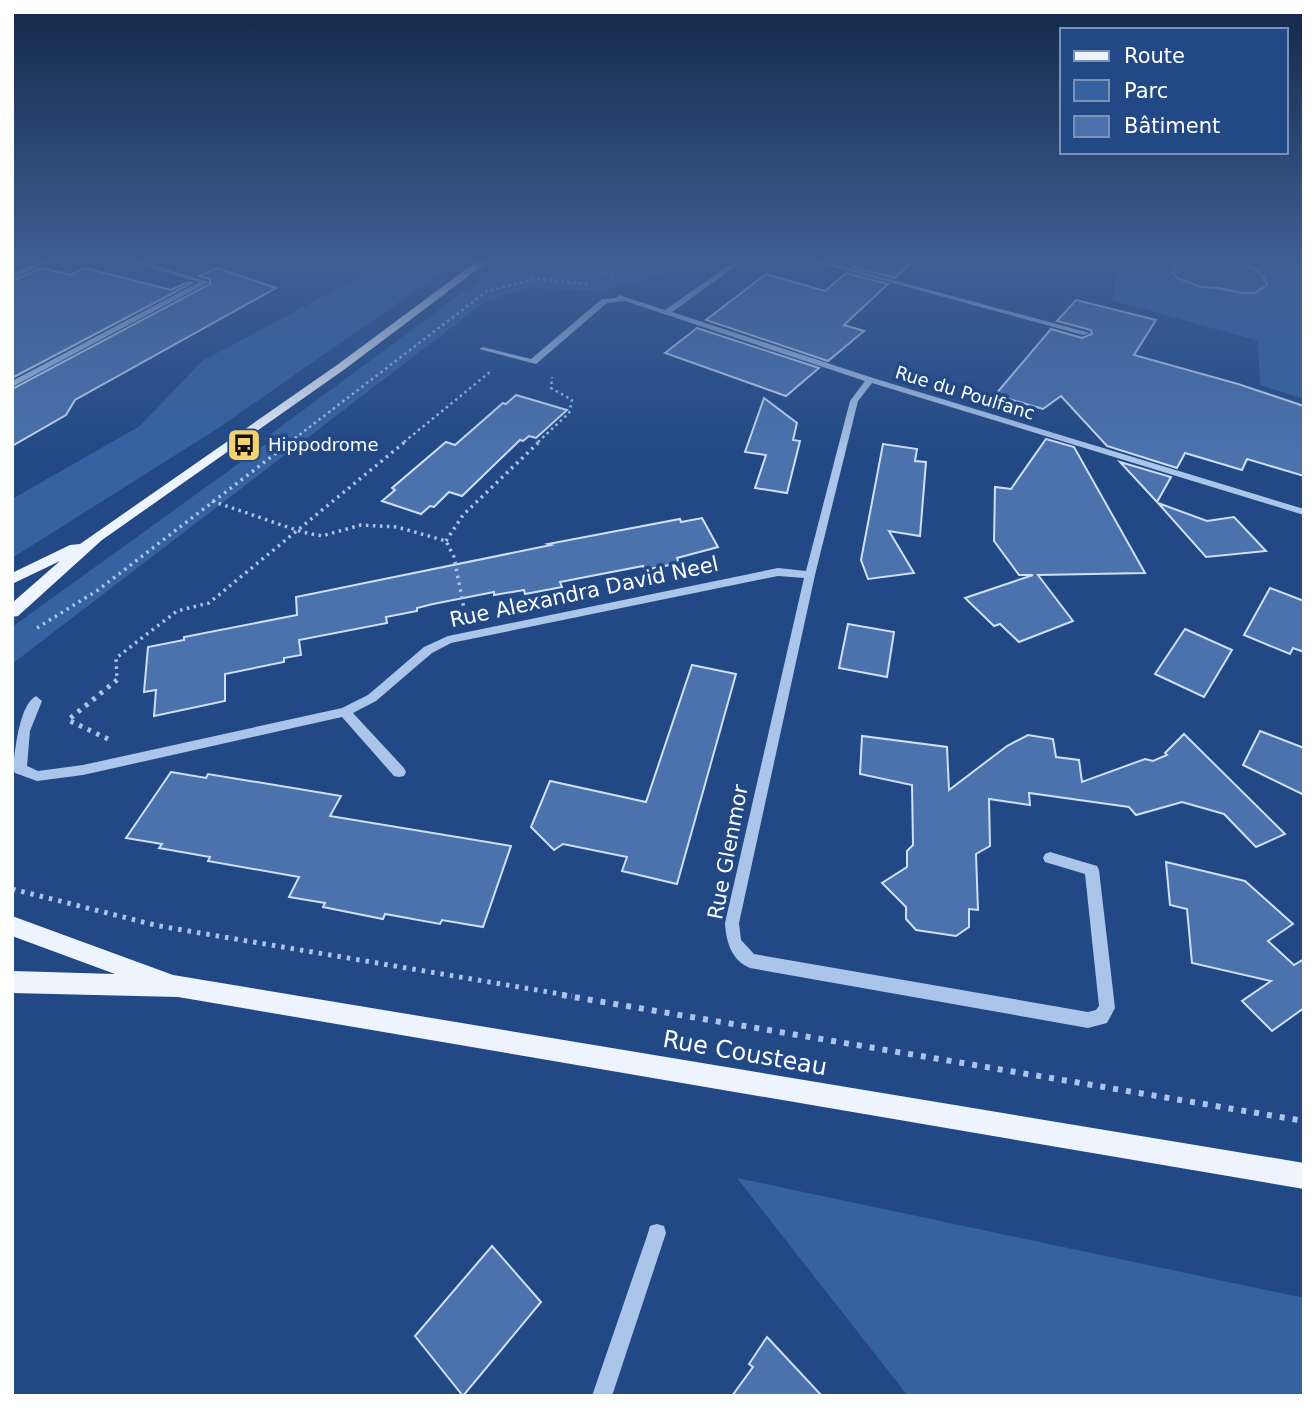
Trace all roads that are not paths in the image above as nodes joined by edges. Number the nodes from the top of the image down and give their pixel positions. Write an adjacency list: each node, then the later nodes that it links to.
1 (125, 325): 9 (street)
2 (398, 325): 11 (main road)
3 (577, 325): 7 (street, Rue du Poulfanc)
4 (702, 325): 8 (street, Rue du Poulfanc)
5 (1054, 325): 6 (street)
6 (1086, 333)
7 (483, 349)
8 (870, 380): 10 (street, Rue du Poulfanc); 12 (street, Rue Glenmor)
9 (12, 385)
10 (1304, 512)
11 (96, 537): 13 (main road); 14 (main road)
12 (810, 575): 16 (street, Rue Alexandra David Neel); 18 (street, Rue Glenmor)
13 (12, 579)
14 (12, 611)
15 (36, 701): 16 (street, Rue Alexandra David Neel)
16 (345, 712): 17 (street)
17 (398, 772)
18 (1050, 858)
19 (12, 926): 21 (main road, Rue Cousteau)
20 (12, 982): 21 (main road, Rue Cousteau)
21 (178, 986): 22 (main road, Rue Cousteau)
22 (1304, 1176)
23 (657, 1233): 24 (street)
24 (602, 1396)

